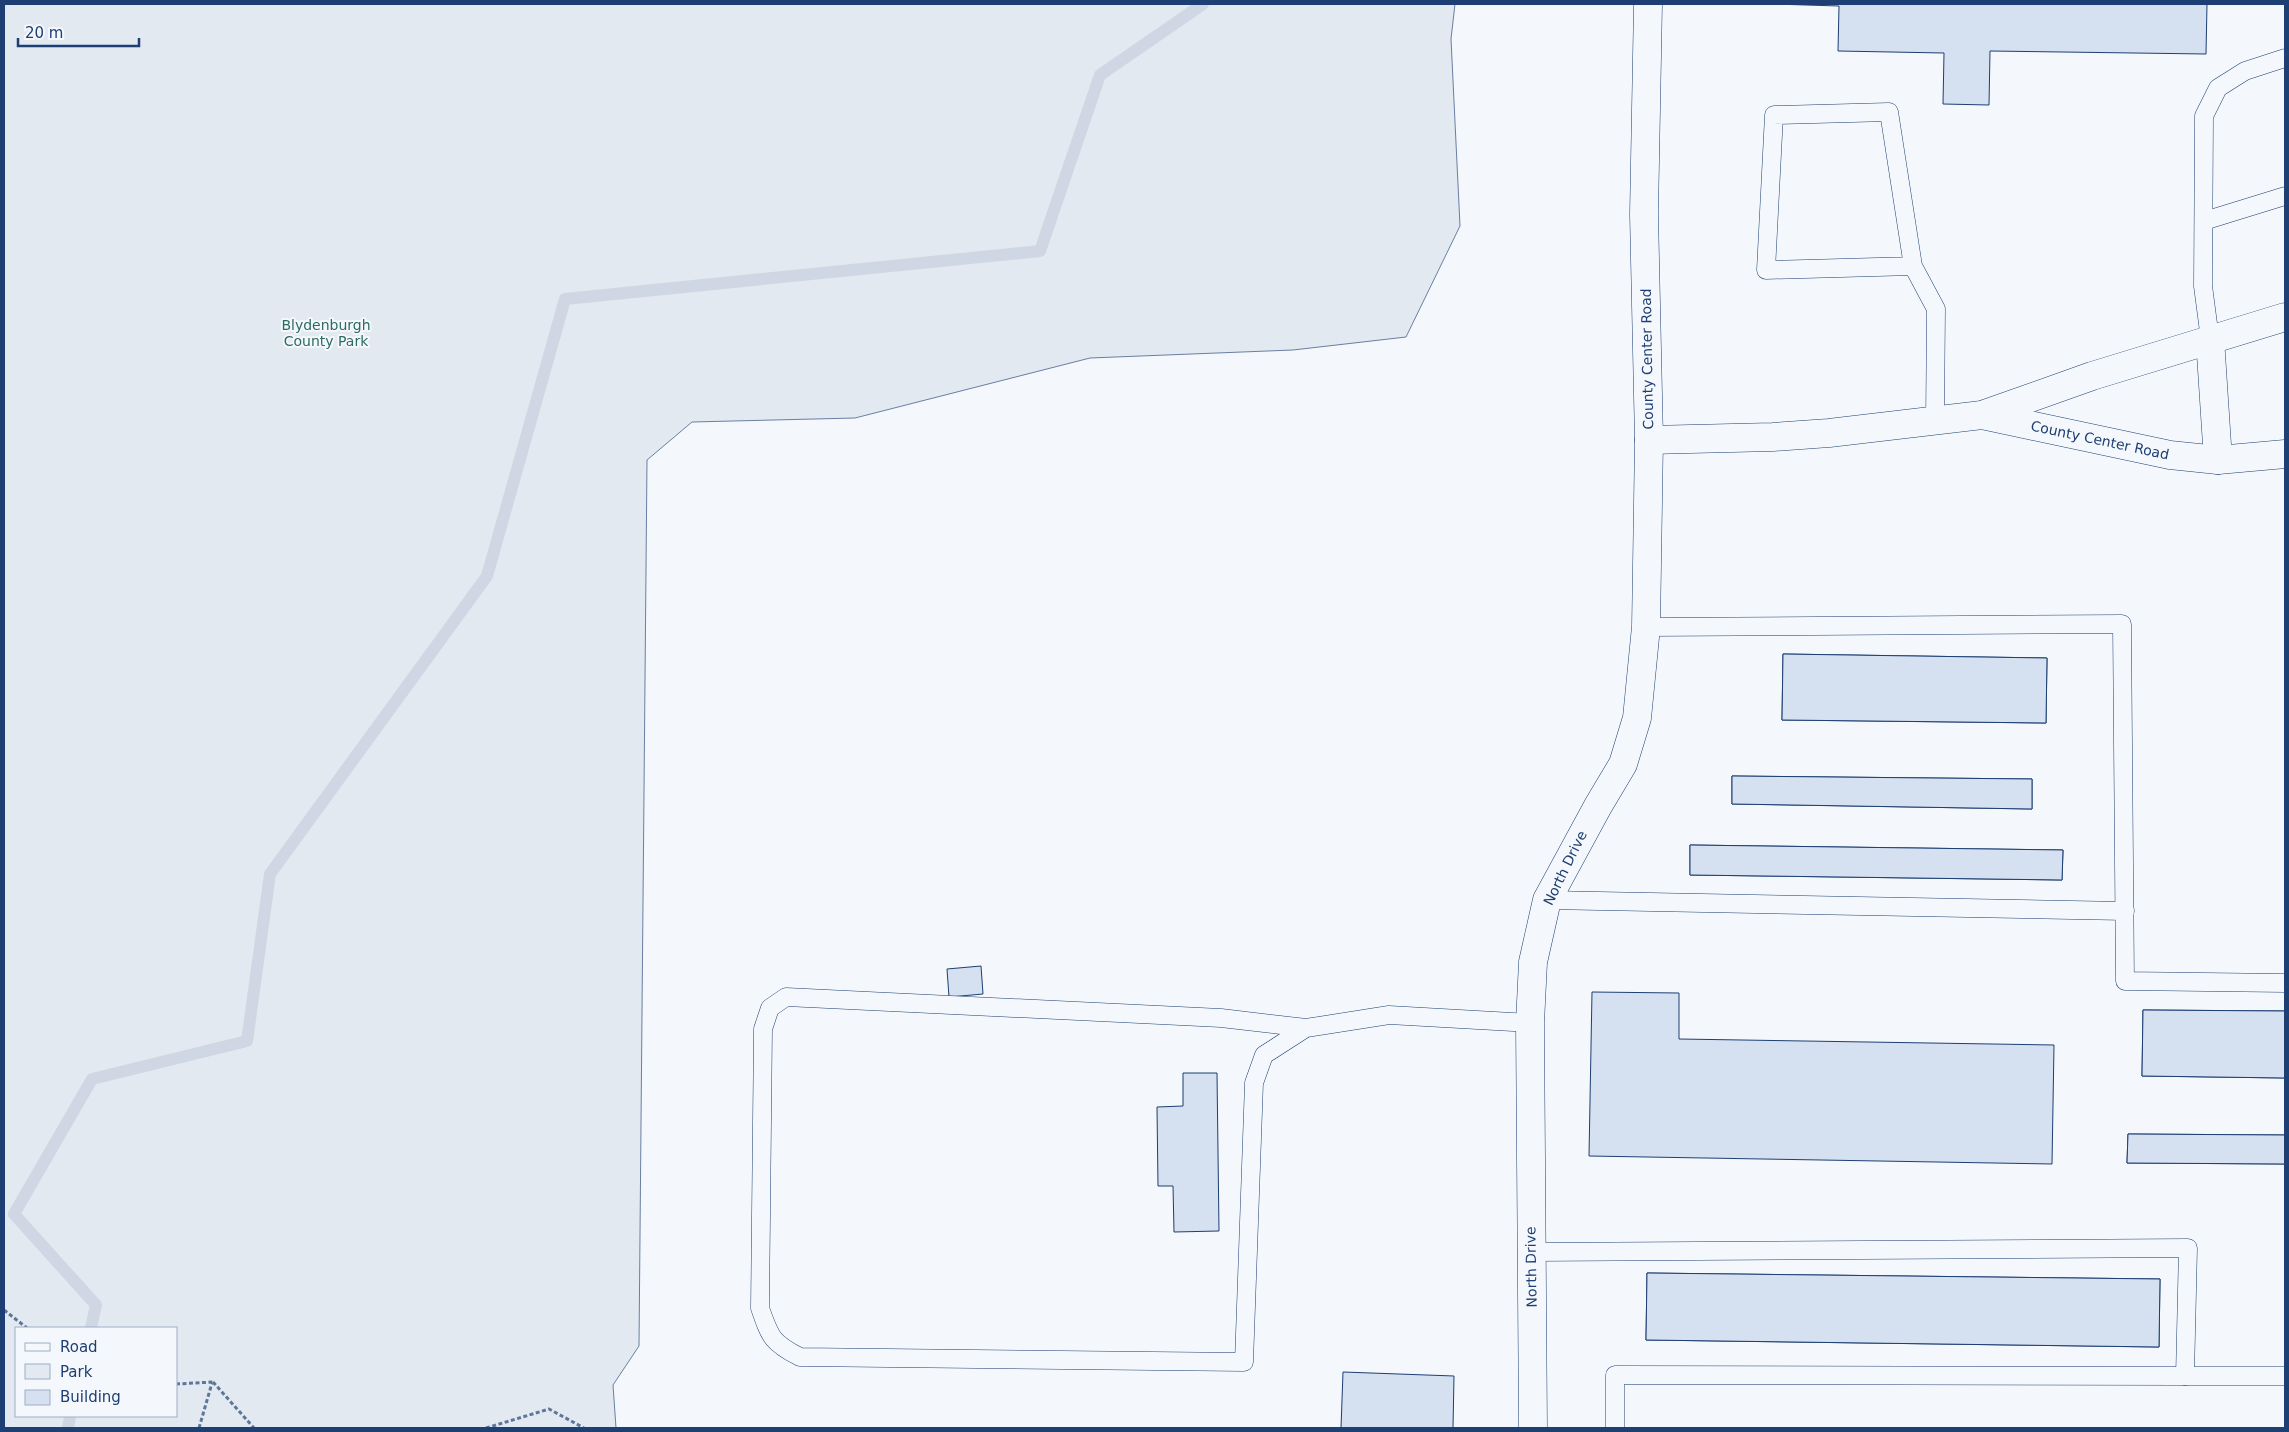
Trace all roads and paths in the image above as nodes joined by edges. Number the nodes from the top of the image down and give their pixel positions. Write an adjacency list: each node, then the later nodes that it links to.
1 (1648, 4): 10 (street, County Center Road)
2 (2285, 58): 4 (lane)
3 (2285, 196): 4 (lane)
4 (2204, 221): 7 (lane)
5 (1913, 266): 5 (lane); 9 (lane)
6 (2285, 317): 7 (street, County Center Road)
7 (2210, 339): 8 (street, County Center Road); 12 (street)
8 (1982, 415): 9 (street, County Center Road); 12 (street, County Center Road)
9 (1935, 421): 10 (street, County Center Road)
10 (1649, 440): 13 (street, North Drive)
11 (2285, 454): 12 (street, County Center Road)
12 (2218, 460)
13 (1646, 627): 14 (street, North Drive); 15 (lane)
14 (1547, 900): 15 (lane); 17 (street, North Drive)
15 (2125, 911): 16 (lane)
16 (2285, 983)
17 (1530, 1023): 18 (lane); 19 (street, North Drive)
18 (1306, 1028): 18 (lane)
19 (1531, 1252): 22 (lane); 30 (street, North Drive)
20 (4, 1310): 21 (path)
21 (27, 1327)
22 (2185, 1376): 23 (lane); 31 (lane)
23 (2285, 1376)
24 (213, 1382): 25 (path); 26 (path); 27 (path)
25 (178, 1384)
26 (199, 1428)
27 (254, 1428)
28 (486, 1428): 29 (path)
29 (584, 1428)
30 (1533, 1428)
31 (1615, 1428)

